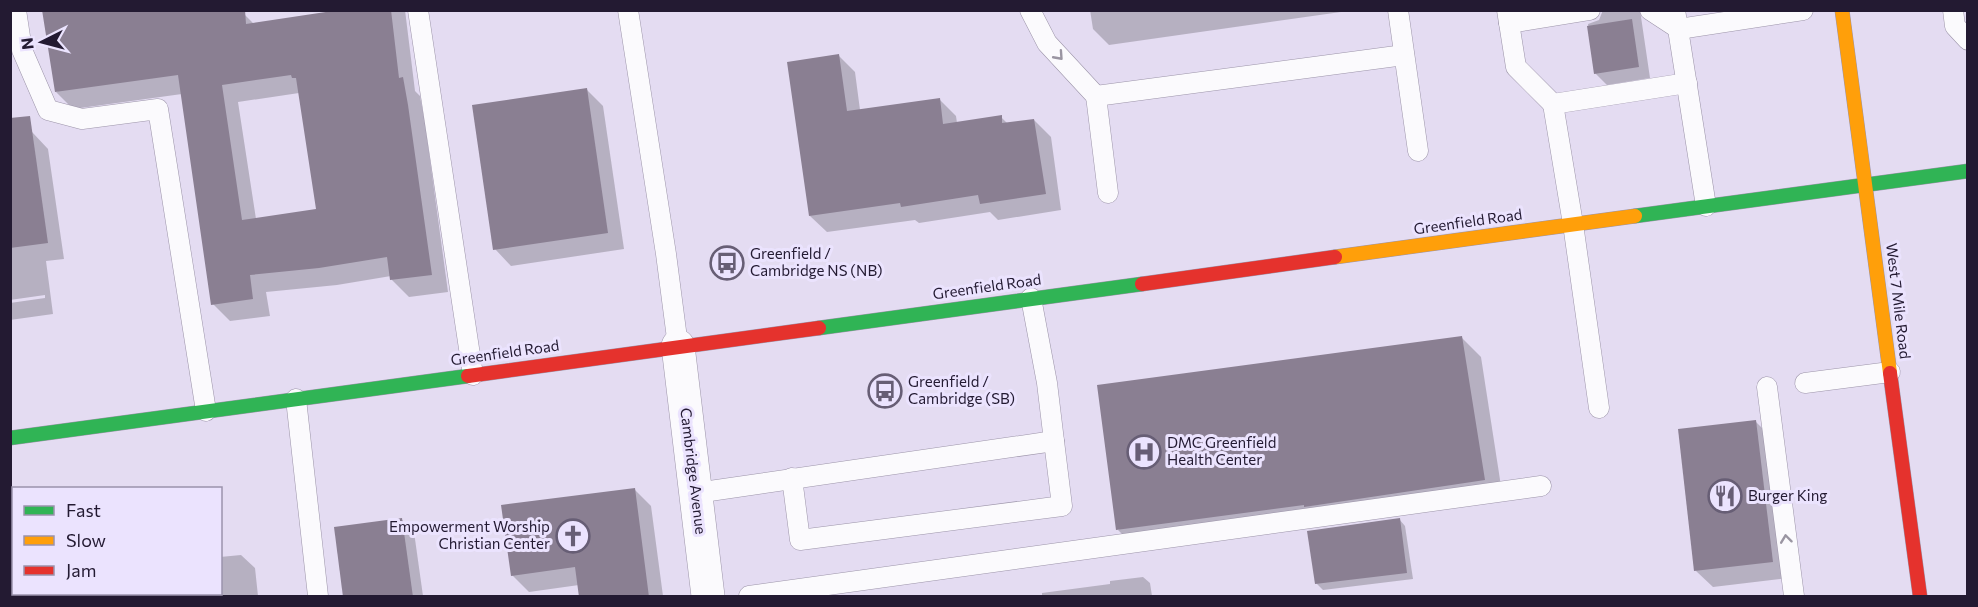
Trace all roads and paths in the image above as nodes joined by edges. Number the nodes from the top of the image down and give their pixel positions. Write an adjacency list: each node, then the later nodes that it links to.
1 (16, 10): 33 (lane)
2 (418, 10): 28 (lane)
3 (628, 10): 26 (lane)
4 (1030, 10): 17 (lane, one-way to 17)
5 (1398, 10): 15 (lane)
6 (1590, 10): 11 (lane)
7 (1650, 10): 13 (lane)
8 (1803, 10): 12 (lane)
9 (1842, 10): 21 (main road, West 7 Mile Road)
10 (1953, 10): 14 (lane)
11 (1508, 17): 18 (lane)
12 (1721, 17): 13 (lane)
13 (1677, 20): 16 (lane)
14 (1968, 40)
15 (1404, 55): 17 (lane); 19 (lane)
16 (1686, 83): 18 (lane); 23 (lane)
17 (1096, 96): 22 (lane)
18 (1552, 104): 24 (lane)
19 (1418, 151)
20 (1968, 171): 21 (main road, Greenfield Road)
21 (1866, 184): 23 (main road, Greenfield Road); 27 (main road, West 7 Mile Road)
22 (1108, 193)
23 (1706, 206): 24 (main road, Greenfield Road)
24 (1573, 224): 25 (main road, Greenfield Road); 32 (lane)
25 (1031, 298): 26 (main road, Greenfield Road); 35 (lane)
26 (678, 346): 28 (main road, Greenfield Road); 38 (street, Cambridge Avenue)
27 (1890, 372): 29 (lane); 43 (main road, West 7 Mile Road)
28 (473, 375): 31 (main road, Greenfield Road)
29 (1805, 383)
30 (1767, 387): 42 (lane, one-way to 30)
31 (296, 399): 33 (main road, Greenfield Road); 39 (lane)
32 (1599, 408)
33 (206, 411): 34 (main road, Greenfield Road)
34 (10, 438)
35 (1054, 441): 36 (lane); 36 (lane)
36 (792, 478): 38 (lane)
37 (1540, 486): 41 (lane)
38 (696, 493): 40 (street, Cambridge Avenue)
39 (318, 597)
40 (708, 597)
41 (749, 597)
42 (1794, 597)
43 (1920, 597)

